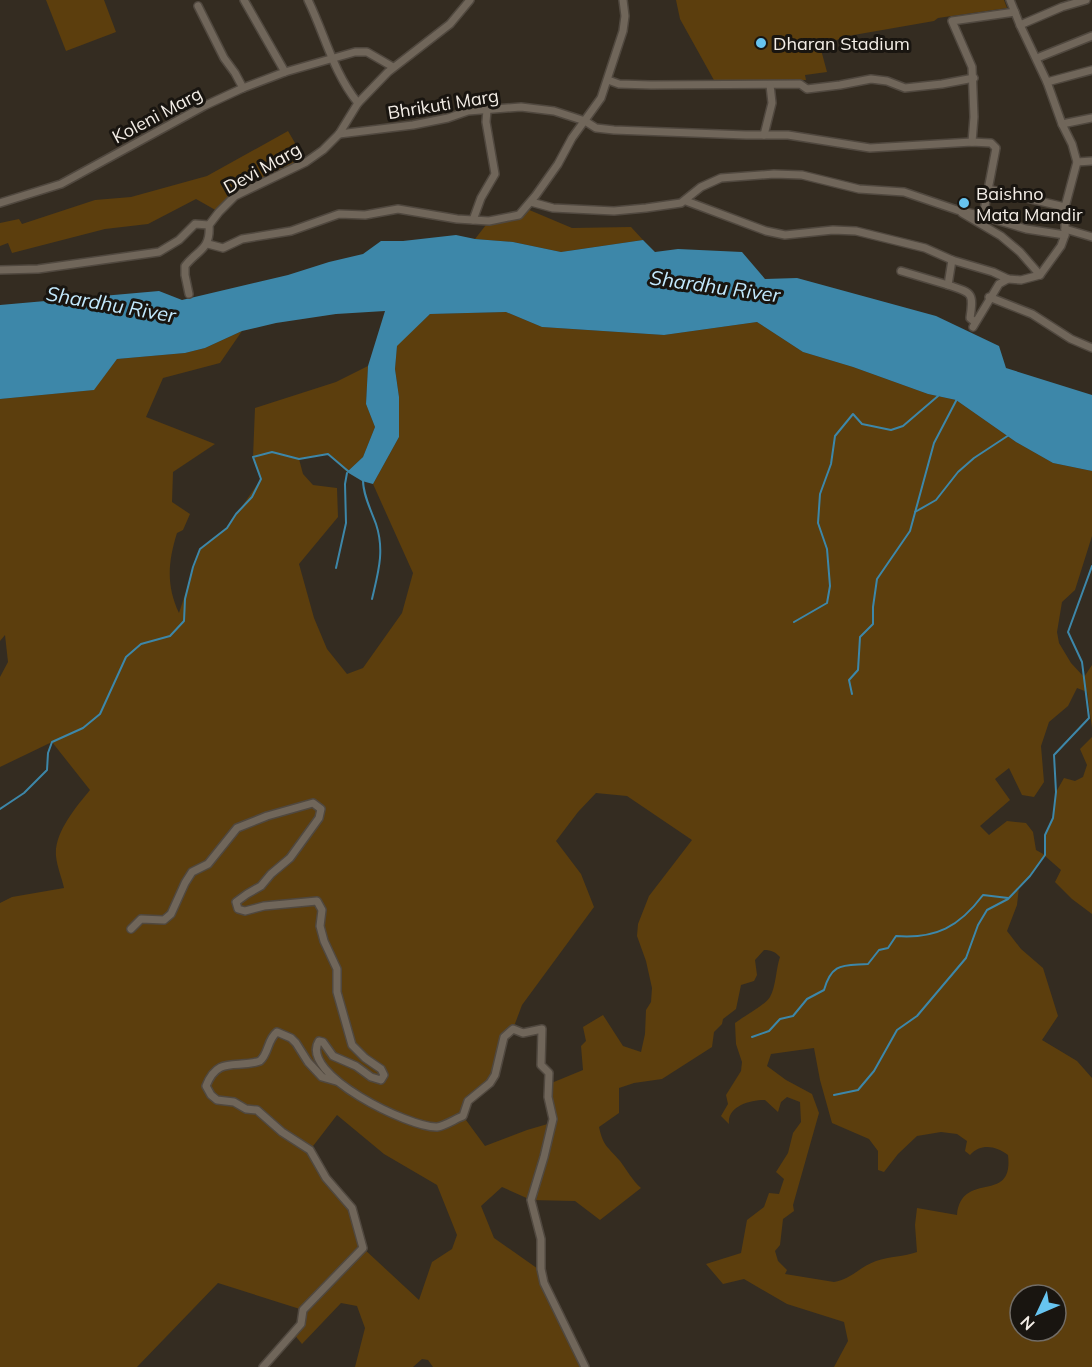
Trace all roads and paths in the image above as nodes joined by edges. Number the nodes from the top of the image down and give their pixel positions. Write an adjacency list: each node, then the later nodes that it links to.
1 (244, 0): 15 (street)
2 (308, 0): 12 (street)
3 (470, 0): 13 (street, Devi Marg)
4 (623, 0): 17 (street)
5 (1010, 0): 8 (street)
6 (1086, 0): 9 (street)
7 (198, 6): 20 (street)
8 (1015, 12): 9 (street); 16 (street)
9 (1020, 26): 11 (street)
10 (1092, 36): 11 (street)
11 (1037, 58): 18 (street)
12 (332, 60): 13 (street, Koleni Marg); 15 (street, Koleni Marg); 21 (street)
13 (393, 67): 21 (street, Devi Marg)
14 (1092, 70): 18 (street)
15 (285, 72): 20 (street, Koleni Marg)
16 (974, 78): 19 (street); 28 (street)
17 (609, 80): 19 (street); 24 (street)
18 (1047, 82): 25 (street)
19 (770, 85): 27 (street)
20 (243, 88): 33 (street, Koleni Marg)
21 (358, 104): 26 (street, Devi Marg)
22 (487, 110): 24 (street, Bhrikuti Marg); 26 (street, Bhrikuti Marg); 38 (street)
23 (1092, 118): 25 (street)
24 (585, 122): 27 (street, Bhrikuti Marg); 34 (street)
25 (1062, 124): 30 (street)
26 (339, 134): 39 (street, Devi Marg)
27 (764, 135): 28 (street, Bhrikuti Marg)
28 (972, 142): 31 (street)
29 (1092, 161): 30 (street)
30 (1077, 162): 35 (street)
31 (988, 189): 35 (street); 37 (street)
32 (686, 201): 34 (street); 36 (street); 43 (street)
33 (0, 202)
34 (531, 202): 38 (street)
35 (1065, 207): 40 (street)
36 (957, 210): 37 (street); 46 (street)
37 (983, 216): 40 (street)
38 (473, 220): 42 (street)
39 (210, 225): 42 (street); 44 (street)
40 (1065, 232): 41 (street); 46 (street)
41 (1092, 237)
42 (208, 244): 49 (street)
43 (952, 260): 47 (street); 48 (street)
44 (0, 270)
45 (901, 271): 48 (street)
46 (1040, 275): 47 (street)
47 (1008, 279): 50 (street)
48 (948, 285): 50 (street)
49 (189, 294)
50 (989, 297): 51 (street)
51 (1092, 348)
52 (131, 929): 53 (street)
53 (336, 1081): 54 (street); 55 (street)
54 (263, 1367)
55 (585, 1367)

